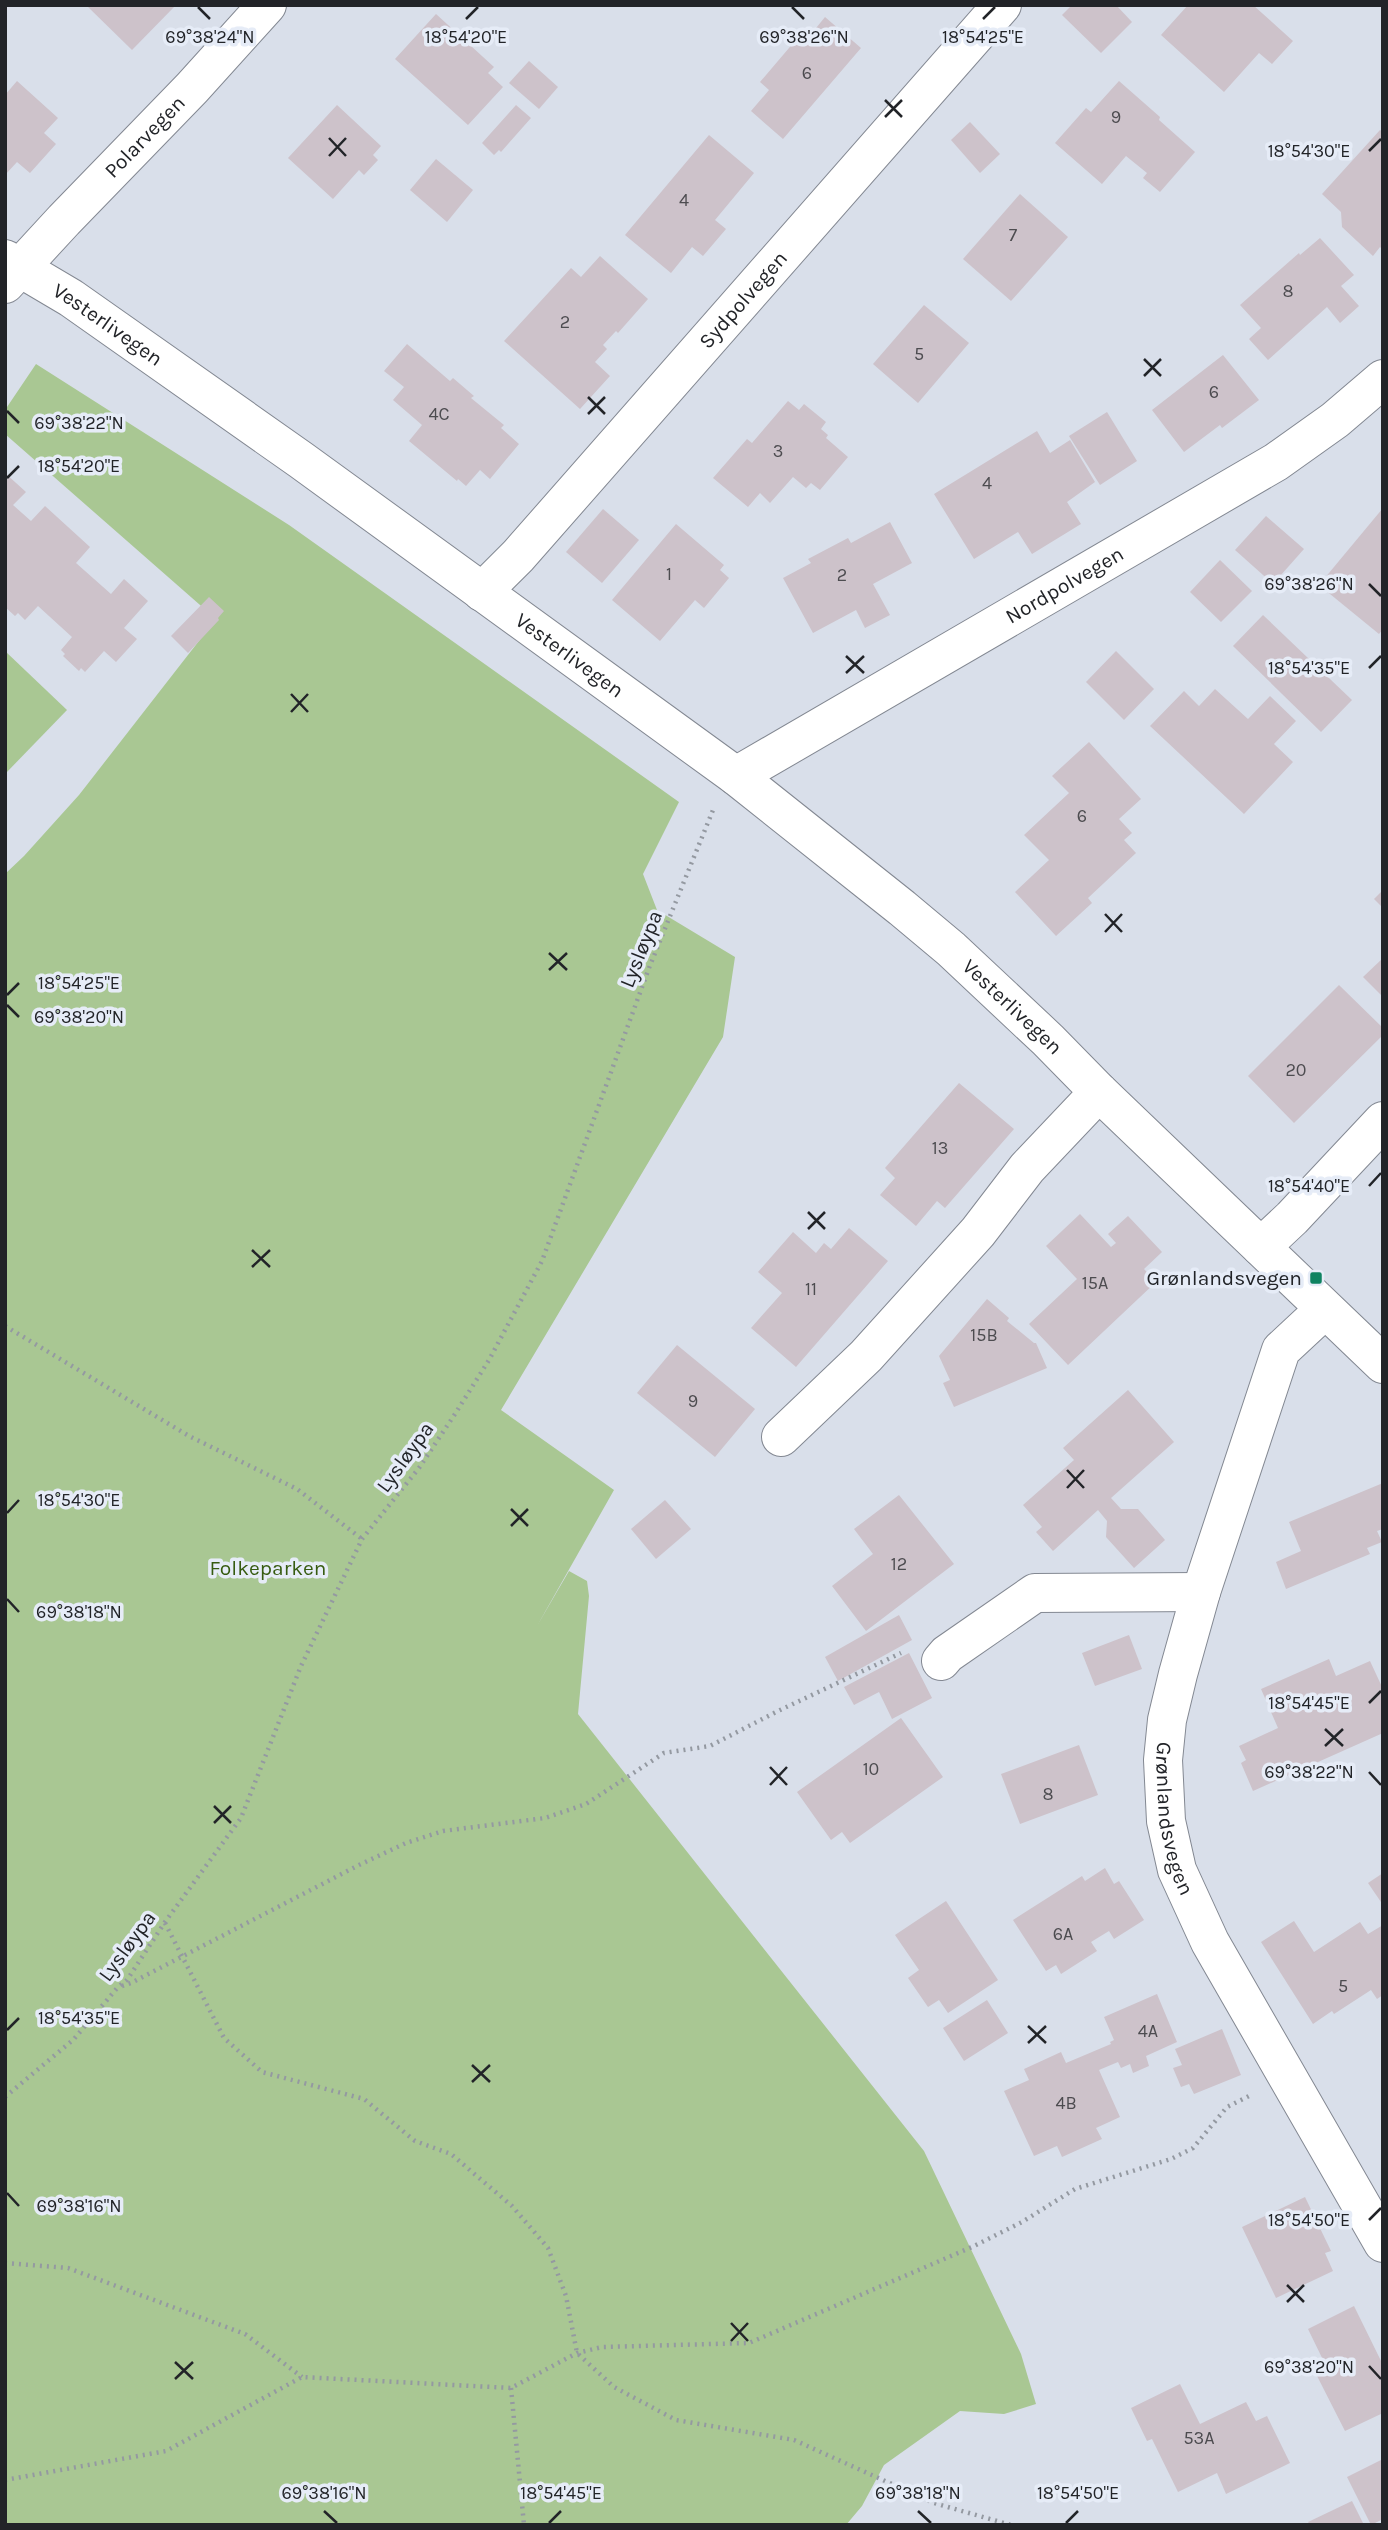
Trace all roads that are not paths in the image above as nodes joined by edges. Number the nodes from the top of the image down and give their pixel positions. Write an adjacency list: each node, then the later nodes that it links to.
1 (267, 5): 3 (street, Polarvegen)
2 (1002, 5): 5 (street, Sydpolvegen)
3 (10, 270): 5 (street, Vesterlivegen)
4 (1383, 379): 6 (street, Nordpolvegen)
5 (482, 592): 6 (street, Vesterlivegen)
6 (736, 776): 7 (street, Vesterlivegen)
7 (1099, 1092): 9 (street, Vesterlivegen); 12 (street)
8 (1383, 1121): 9 (street)
9 (1261, 1247): 10 (street, Vesterlivegen)
10 (1324, 1310): 11 (street, Vesterlivegen); 13 (street, Grønlandsvegen)
11 (1383, 1364)
12 (781, 1437)
13 (1201, 1592): 14 (street); 15 (street, Grønlandsvegen)
14 (944, 1658)
15 (1383, 2244)

